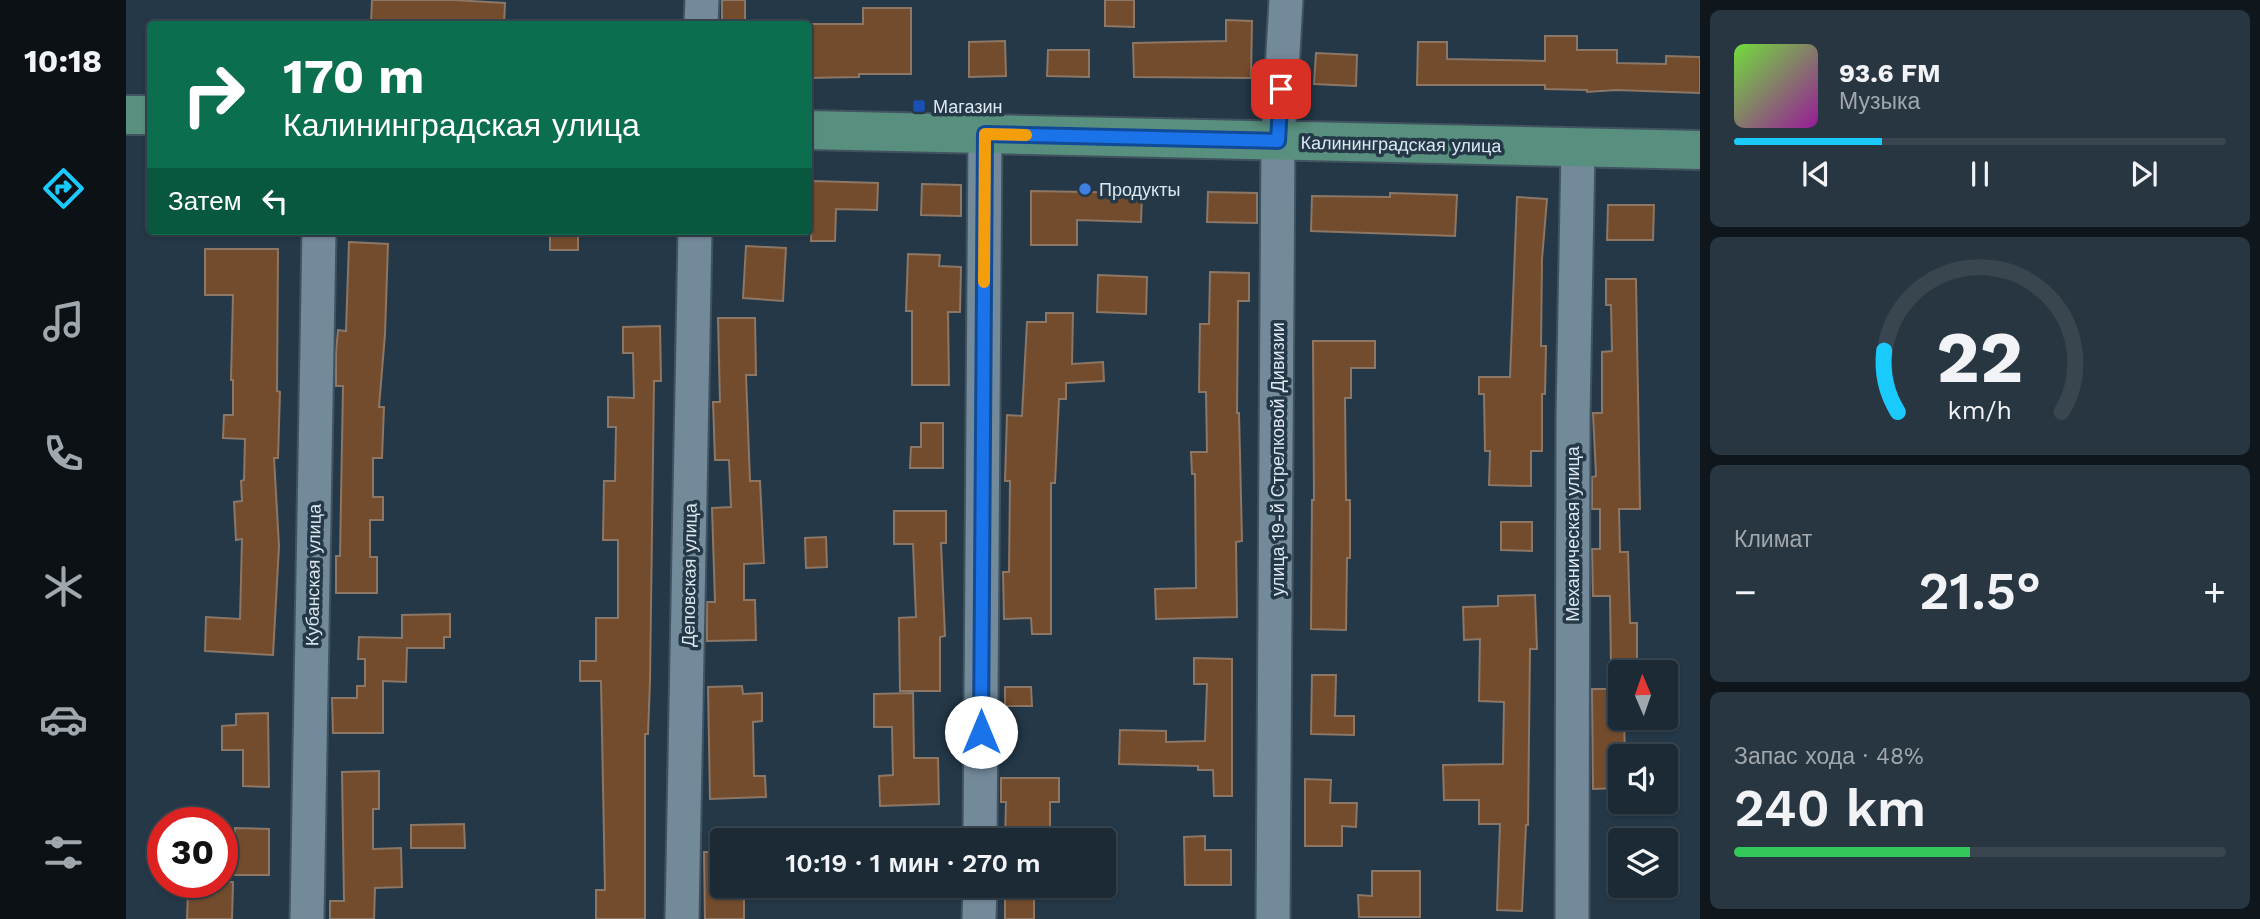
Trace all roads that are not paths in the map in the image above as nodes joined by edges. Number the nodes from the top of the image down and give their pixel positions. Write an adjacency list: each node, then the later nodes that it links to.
1 (702, 0): 3 (street)
2 (1286, 0): 8 (street, улица 19-й Стрелковой Дивизии)
3 (701, 21)
4 (126, 115): 5 (main road)
5 (147, 115)
6 (812, 130): 7 (main road, Калининградская улица)
7 (985, 134): 8 (main road, Калининградская улица); 13 (street)
8 (1278, 141): 9 (main road, Калининградская улица); 18 (street, улица 19-й Стрелковой Дивизии)
9 (1578, 148): 10 (main road, Калининградская улица); 19 (street, Механическая улица)
10 (1700, 150)
11 (319, 235): 15 (street, Кубанская улица)
12 (695, 235): 16 (street, Деповская улица)
13 (980, 828)
14 (980, 898): 17 (street)
15 (307, 919)
16 (682, 919)
17 (979, 919)
18 (1273, 919)
19 (1572, 919)

